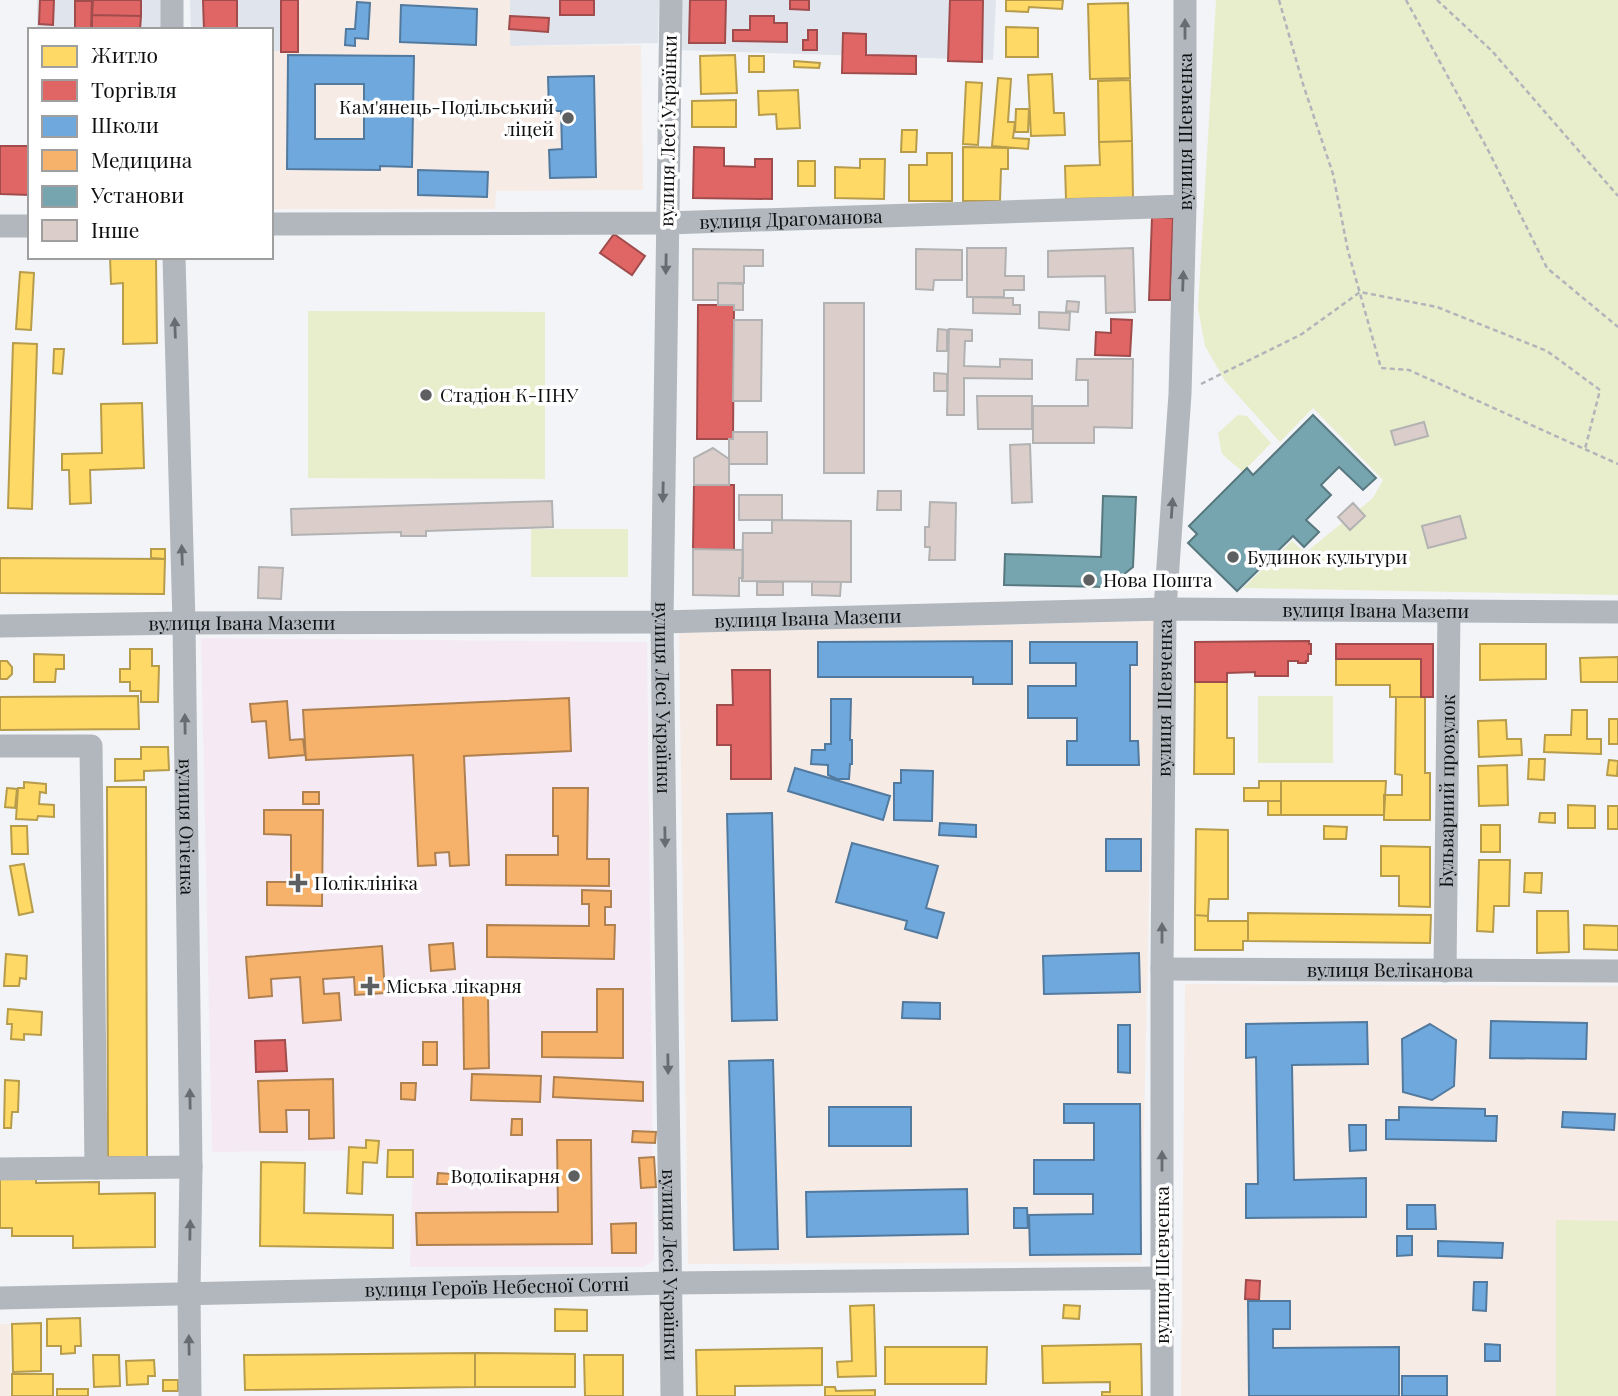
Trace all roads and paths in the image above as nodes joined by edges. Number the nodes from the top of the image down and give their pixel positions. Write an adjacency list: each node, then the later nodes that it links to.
1 (172, 0): 7 (street)
2 (671, 0): 11 (street, вулиця Лесі Українки)
3 (1185, 0): 9 (street, вулиця Шевченка, one-way to 3)
4 (1279, 0): 15 (path)
5 (1406, 0): 16 (path)
6 (1437, 0): 8 (path)
7 (172, 28)
8 (1618, 196)
9 (1185, 206): 11 (street, вулиця Драгоманова); 17 (street, вулиця Шевченка, one-way to 9)
10 (273, 223): 11 (street, вулиця Драгоманова)
11 (667, 223): 23 (street, вулиця Лесі Українки, one-way to 23)
12 (0, 226): 13 (street)
13 (28, 226)
14 (174, 259): 24 (street, вулиця Огієнка, one-way to 14)
15 (1360, 292): 17 (path); 18 (path); 18 (path)
16 (1618, 327)
17 (1180, 394): 20 (street, вулиця Шевченка, one-way to 17)
18 (1585, 449): 19 (path)
19 (1618, 464)
20 (1165, 609): 21 (street, вулиця Івана Мазепи); 23 (street, вулиця Івана Мазепи); 27 (street, вулиця Шевченка, one-way to 20)
21 (1449, 611): 22 (street, вулиця Івана Мазепи); 28 (street, Бульварний провулок)
22 (1618, 612)
23 (662, 622): 24 (street, вулиця Івана Мазепи); 34 (street, вулиця Лесі Українки, one-way to 34)
24 (184, 623): 25 (street, вулиця Івана Мазепи); 30 (street, вулиця Огієнка, one-way to 24)
25 (0, 626)
26 (0, 746): 31 (street)
27 (1162, 969): 28 (street, вулиця Веліканова); 33 (street, вулиця Шевченка, one-way to 27)
28 (1446, 971): 29 (street, вулиця Веліканова)
29 (1618, 971)
30 (191, 1167): 31 (street); 35 (street, вулиця Огієнка, one-way to 30)
31 (96, 1168): 32 (street)
32 (0, 1169)
33 (1162, 1278): 34 (street, вулиця Героїв Небесної Сотні); 39 (street, вулиця Шевченка)
34 (671, 1283): 35 (street, вулиця Героїв Небесної Сотні); 38 (street, вулиця Лесі Українки)
35 (189, 1293): 36 (street, вулиця Героїв Небесної Сотні); 37 (street, вулиця Огієнка, one-way to 35)
36 (0, 1298)
37 (190, 1396)
38 (672, 1396)
39 (1162, 1396)

